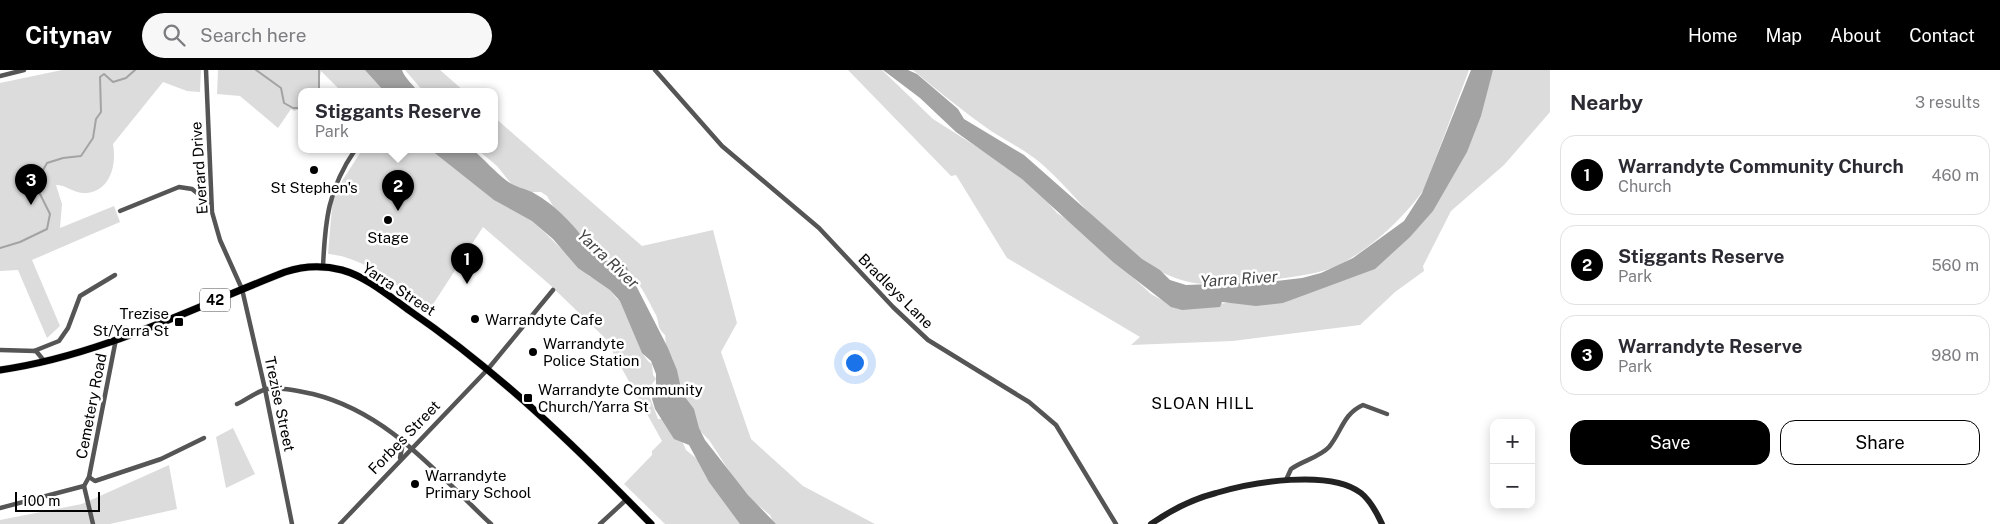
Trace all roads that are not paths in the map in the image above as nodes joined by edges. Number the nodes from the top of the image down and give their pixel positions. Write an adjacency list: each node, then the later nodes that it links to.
1 (24, 70): 4 (street)
2 (206, 70): 6 (street, Everard Drive)
3 (655, 70): 37 (street, Bradleys Lane)
4 (0, 76)
5 (353, 153): 8 (street)
6 (211, 204): 7 (street); 10 (street, Everard Drive)
7 (120, 211)
8 (323, 267): 10 (main road, Yarra Street / 42); 17 (main road, Yarra Street / 42)
9 (115, 275): 14 (street)
10 (242, 289): 12 (main road, Yarra Street / 42); 19 (street, Trezise Street)
11 (553, 290): 17 (street, Forbes Street)
12 (116, 339): 15 (main road, Yarra Street / 42); 26 (street, Cemetery Road)
13 (0, 350): 14 (street)
14 (34, 351): 15 (street); 16 (street)
15 (45, 362): 16 (main road, Yarra Street / 42)
16 (33, 365): 18 (main road, Yarra Street / 42)
17 (488, 368): 24 (street, Forbes Street); 29 (main road, Yarra Street / 42)
18 (0, 370)
19 (266, 390): 20 (street); 22 (street); 32 (street, Trezise Street)
20 (237, 404)
21 (1387, 414): 27 (street)
22 (398, 436): 24 (street); 25 (street)
23 (204, 438): 26 (street)
24 (412, 446): 25 (street, Forbes Street); 34 (street)
25 (400, 459): 33 (street, Forbes Street)
26 (89, 477): 28 (street, Cemetery Road)
27 (1286, 480): 38 (main road); 39 (main road)
28 (84, 486): 30 (street); 31 (street)
29 (627, 499): 35 (street); 36 (main road, Yarra Street / 42)
30 (0, 508)
31 (93, 524)
32 (292, 524)
33 (340, 524)
34 (491, 524)
35 (600, 524)
36 (651, 524)
37 (1116, 524)
38 (1151, 524)
39 (1382, 524)

